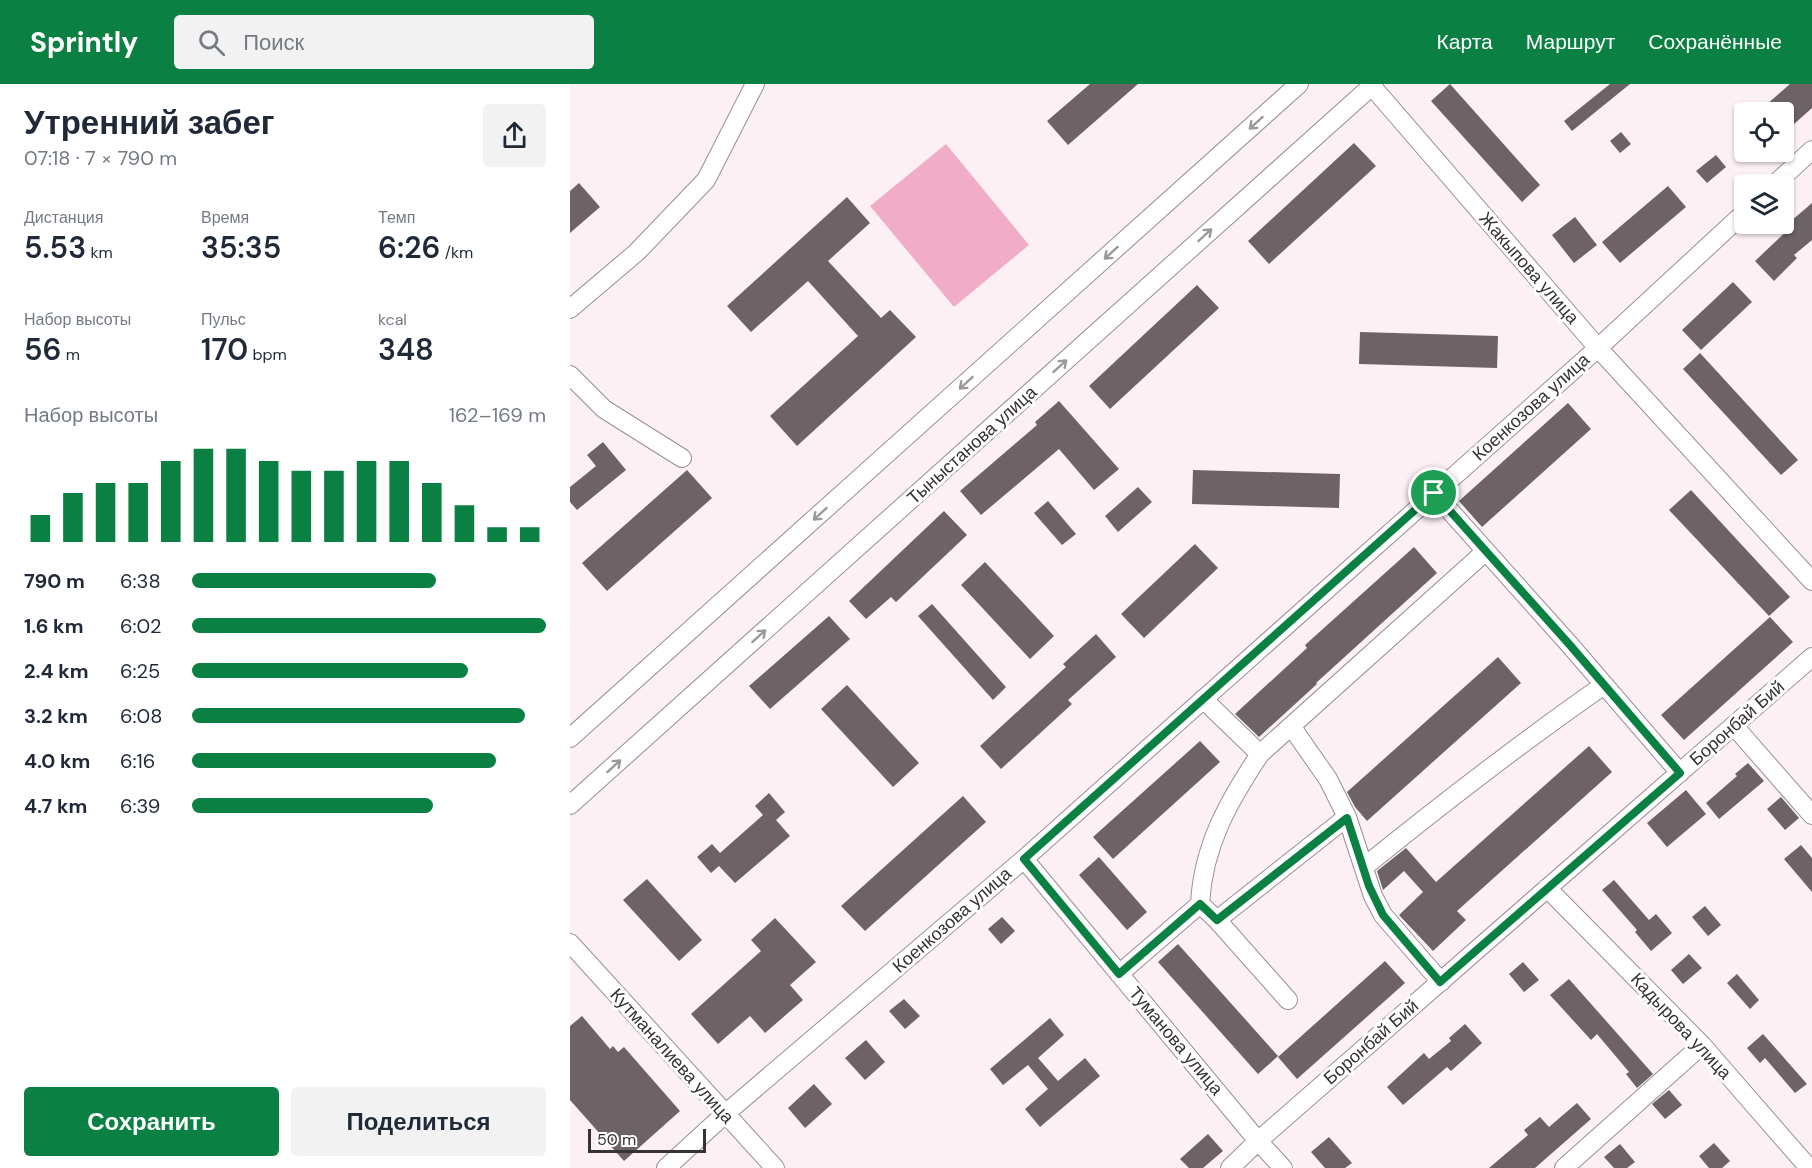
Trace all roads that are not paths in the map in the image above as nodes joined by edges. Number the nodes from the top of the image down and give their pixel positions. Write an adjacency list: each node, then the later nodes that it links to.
1 (755, 84): 7 (street)
2 (1299, 84): 19 (street, one-way to 19)
3 (1372, 85): 8 (street, Жакыпова улица); 22 (street, Тыныстанова улица, one-way to 3)
4 (1812, 150): 5 (street)
5 (1786, 174)
6 (1734, 222): 8 (street, Коенкозова улица)
7 (570, 309)
8 (1598, 348): 11 (street, Коенкозова улица); 13 (street, Жакыпова улица)
9 (570, 375): 10 (street)
10 (682, 458)
11 (1434, 493): 12 (street); 16 (street, Коенкозова улица)
12 (1486, 551): 15 (street); 17 (street)
13 (1812, 581)
14 (1812, 657): 18 (street, Боронбай Бий)
15 (1604, 685): 21 (street); 26 (street)
16 (1203, 699): 20 (street); 25 (street, Коенкозова улица)
17 (1291, 726): 20 (street); 24 (street)
18 (1734, 726): 21 (street, Боронбай Бий); 23 (street)
19 (570, 738)
20 (1260, 754): 28 (street)
21 (1680, 773): 27 (street, Боронбай Бий)
22 (570, 805)
23 (1812, 814)
24 (1347, 818): 26 (street); 29 (street)
25 (1024, 859): 31 (street, Туманова улица); 35 (street, Коенкозова улица)
26 (1364, 867): 32 (street)
27 (1548, 888): 32 (street, Боронбай Бий); 34 (street, Кадырова улица)
28 (1200, 904): 29 (street); 31 (street)
29 (1217, 920): 33 (street)
30 (570, 943): 35 (street, Кутманалиева улица)
31 (1119, 974): 36 (street, Туманова улица)
32 (1440, 982): 36 (street, Боронбай Бий)
33 (1288, 1000)
34 (1702, 1046): 41 (street); 42 (street, Кадырова улица)
35 (725, 1114): 37 (street, Коенкозова улица); 38 (street, Кутманалиева улица)
36 (1258, 1141): 39 (street, Боронбай Бий); 40 (street, Туманова улица)
37 (666, 1168)
38 (775, 1168)
39 (1230, 1168)
40 (1283, 1168)
41 (1564, 1168)
42 (1809, 1168)

